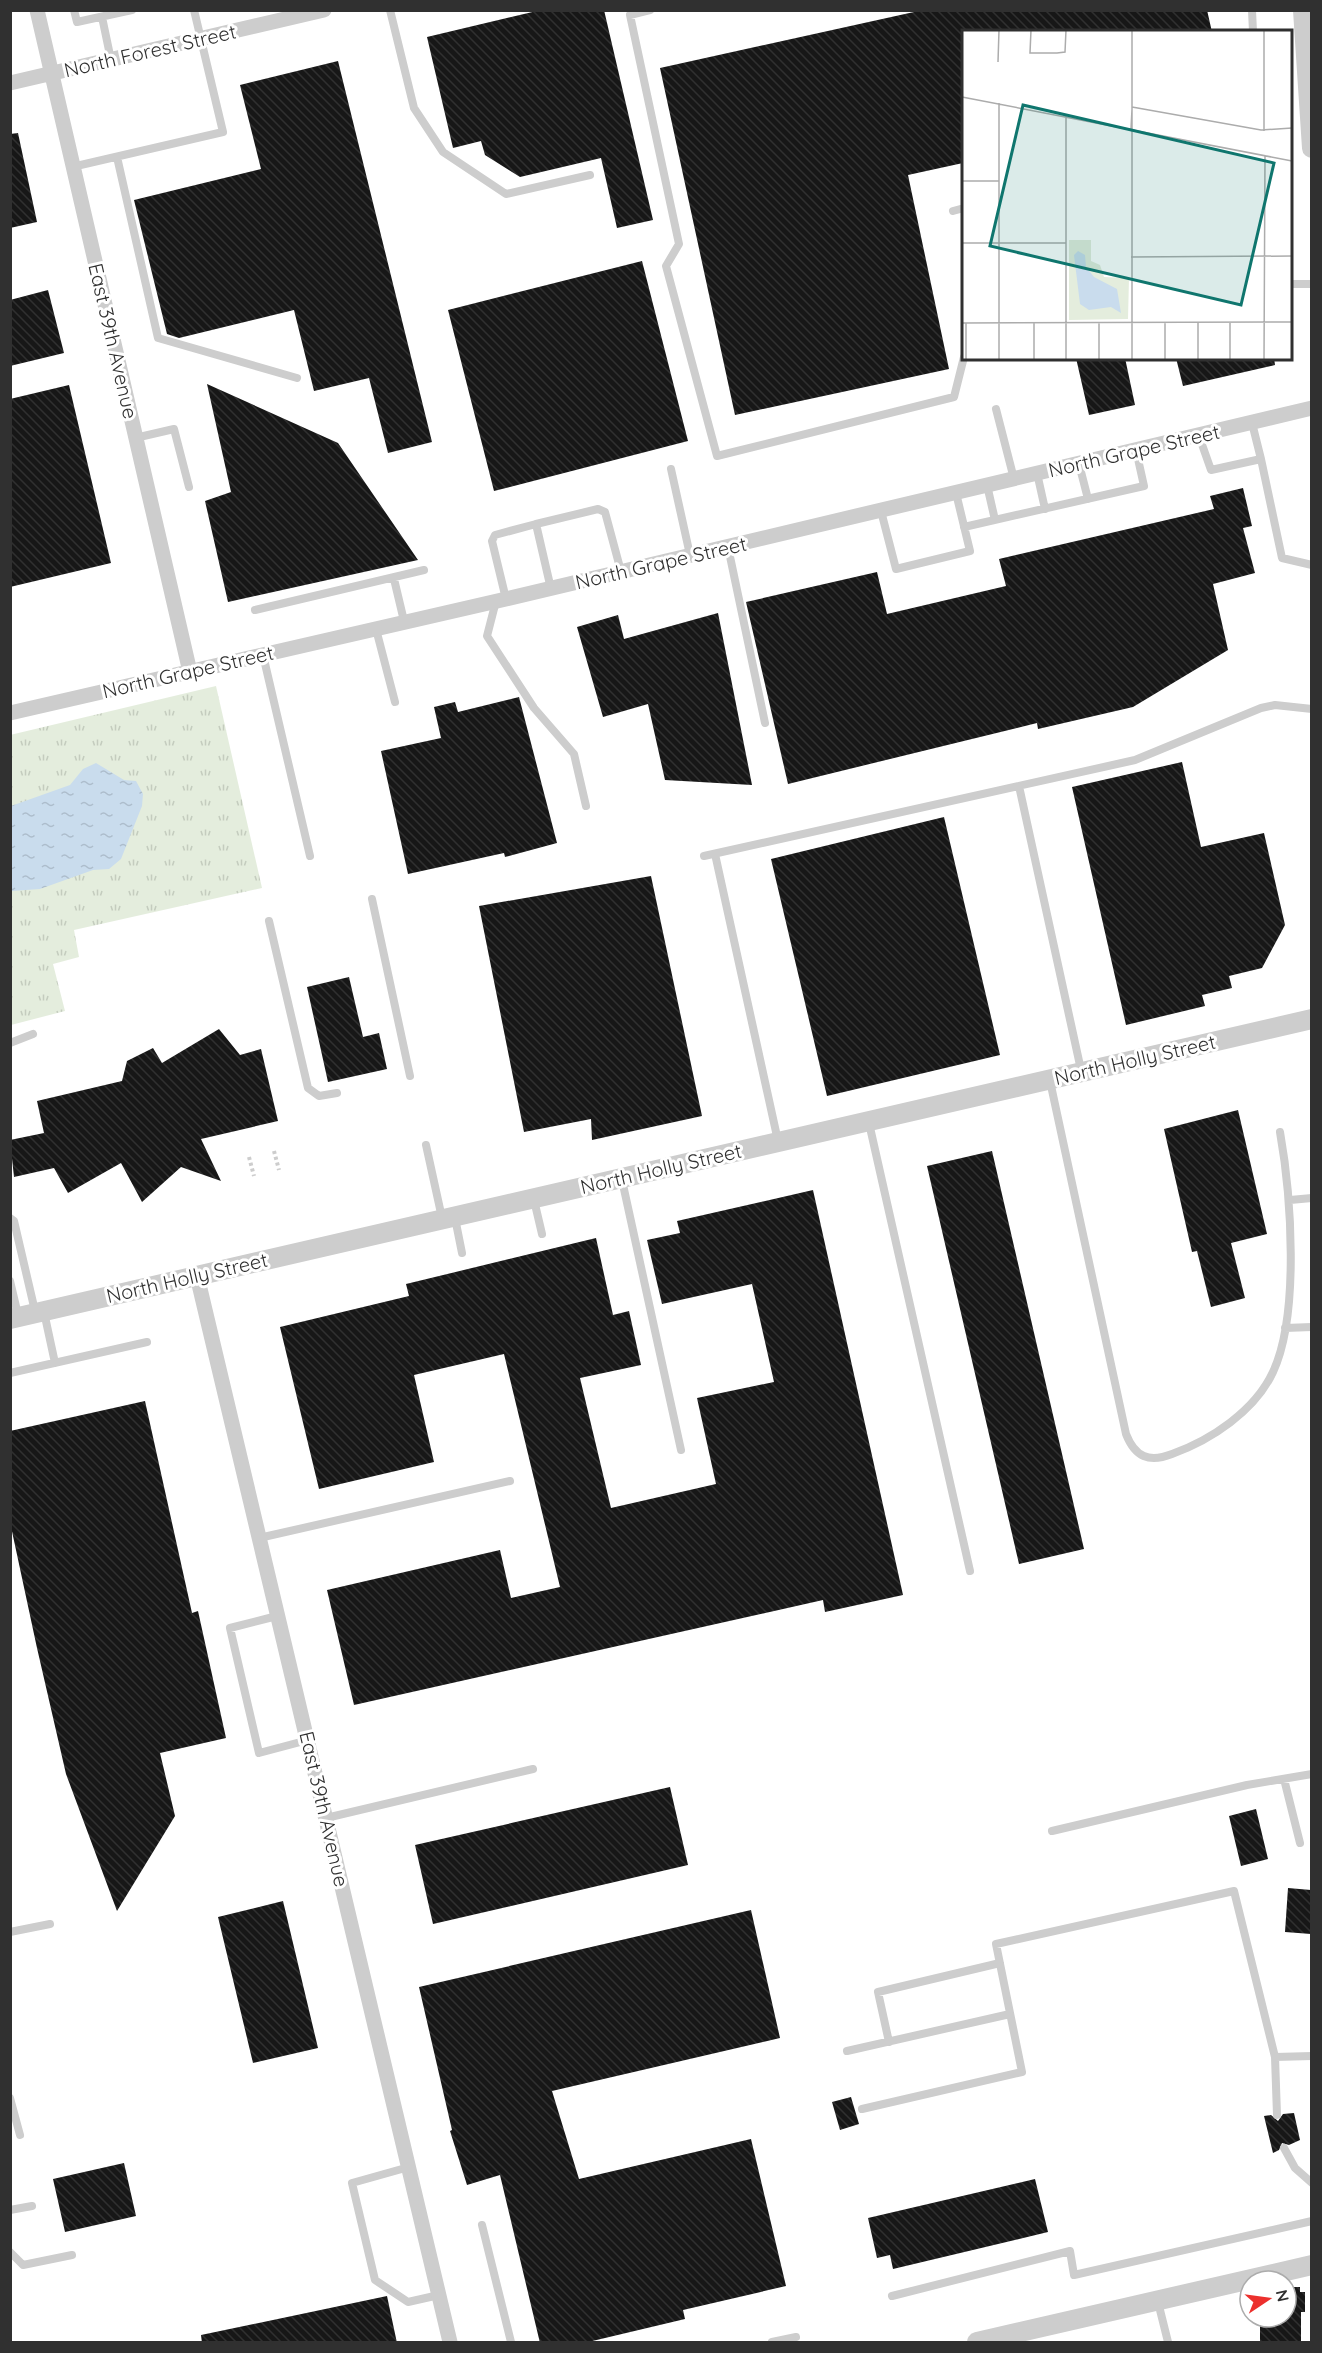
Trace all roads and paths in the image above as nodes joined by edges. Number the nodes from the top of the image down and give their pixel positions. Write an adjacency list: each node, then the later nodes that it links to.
1 (37, 10): 14 (street, East 39th Avenue)
2 (74, 10): 10 (lane)
3 (132, 10): 10 (lane)
4 (194, 10): 12 (lane)
5 (324, 10): 12 (street, North Forest Street)
6 (390, 10): 19 (lane)
7 (650, 10): 24 (lane)
8 (1252, 10): 11 (lane)
9 (1303, 10): 16 (street)
10 (102, 17): 13 (lane)
11 (1253, 30)
12 (201, 39): 13 (street, North Forest Street); 17 (lane)
13 (111, 60): 14 (street, North Forest Street)
14 (51, 74): 15 (street, North Forest Street); 18 (street, East 39th Avenue)
15 (10, 83)
16 (1311, 148)
17 (117, 157): 18 (lane); 25 (lane)
18 (72, 167): 30 (street, East 39th Avenue)
19 (590, 175)
20 (962, 208): 21 (lane)
21 (952, 211)
22 (1292, 284): 23 (lane)
23 (1311, 284)
24 (962, 360)
25 (297, 378)
26 (1311, 408): 28 (street, North Grape Street)
27 (996, 409): 36 (lane)
28 (1252, 423): 29 (street, North Grape Street); 32 (lane)
29 (1199, 436): 31 (street, North Grape Street); 32 (lane)
30 (135, 438): 38 (lane); 58 (street, East 39th Avenue)
31 (1136, 450): 33 (street, North Grape Street); 40 (lane)
32 (1261, 459): 49 (lane)
33 (1080, 464): 35 (street, North Grape Street); 40 (lane)
34 (670, 469): 47 (lane)
35 (1038, 474): 36 (street, North Grape Street); 41 (lane)
36 (1014, 479): 37 (street, North Grape Street)
37 (987, 485): 39 (street, North Grape Street); 43 (lane)
38 (189, 487)
39 (956, 493): 42 (street, North Grape Street); 45 (lane)
40 (1088, 499): 41 (lane)
41 (1045, 509): 43 (lane)
42 (881, 511): 45 (lane); 46 (street, North Grape Street)
43 (995, 520): 45 (lane)
44 (536, 524): 48 (lane); 52 (lane); 53 (lane)
45 (964, 527)
46 (728, 547): 47 (street, North Grape Street); 62 (lane)
47 (690, 555): 52 (street, North Grape Street)
48 (620, 564)
49 (1311, 565)
50 (424, 570): 51 (lane)
51 (394, 579): 54 (lane); 55 (lane)
52 (551, 589): 53 (street, North Grape Street)
53 (501, 600): 55 (street, North Grape Street); 64 (lane)
54 (255, 610)
55 (404, 621): 56 (street, North Grape Street)
56 (376, 629): 57 (street, North Grape Street); 59 (lane)
57 (263, 655): 58 (street, North Grape Street); 66 (lane)
58 (190, 672): 61 (street, North Grape Street)
59 (395, 702)
60 (1311, 709): 63 (lane)
61 (10, 713)
62 (765, 723)
63 (1019, 786): 65 (lane); 73 (lane)
64 (586, 806)
65 (715, 854): 67 (lane); 79 (lane)
66 (310, 856)
67 (704, 856)
68 (372, 899): 74 (lane)
69 (269, 921): 76 (lane)
70 (1311, 1019): 73 (street, North Holly Street)
71 (33, 1034): 72 (lane)
72 (10, 1043)
73 (1082, 1072): 75 (street, North Holly Street)
74 (410, 1076)
75 (1050, 1080): 77 (street, North Holly Street); 97 (lane)
76 (337, 1093)
77 (868, 1121): 79 (street, North Holly Street); 104 (lane)
78 (1280, 1132): 88 (lane)
79 (778, 1142): 85 (street, North Holly Street)
80 (426, 1145): 90 (lane)
81 (274, 1151): 83 (path)
82 (249, 1157): 84 (path)
83 (279, 1170)
84 (254, 1176)
85 (622, 1178): 86 (street, North Holly Street); 101 (lane)
86 (533, 1198): 90 (street, North Holly Street); 91 (lane)
87 (1311, 1198): 88 (lane)
88 (1290, 1200): 97 (lane)
89 (10, 1218): 95 (lane)
90 (448, 1218): 92 (lane); 93 (street, North Holly Street)
91 (542, 1234)
92 (462, 1253)
93 (197, 1276): 95 (street, North Holly Street); 103 (street, East 39th Avenue)
94 (10, 1281): 95 (lane)
95 (27, 1315): 99 (lane)
96 (1311, 1327): 97 (lane)
97 (1285, 1329)
98 (147, 1342): 99 (lane)
99 (55, 1363): 100 (lane)
100 (10, 1373)
101 (681, 1450)
102 (510, 1481): 103 (lane)
103 (260, 1538): 105 (street, East 39th Avenue)
104 (970, 1571)
105 (277, 1616): 106 (street, East 39th Avenue); 106 (lane)
106 (308, 1740): 110 (street, East 39th Avenue)
107 (533, 1769): 110 (lane)
108 (1311, 1774): 109 (lane)
109 (1284, 1779): 111 (lane); 112 (lane)
110 (326, 1818): 126 (street, East 39th Avenue)
111 (1052, 1831)
112 (1300, 1843)
113 (50, 1924): 114 (lane)
114 (10, 1932)
115 (1000, 1963): 116 (lane); 117 (lane); 120 (lane)
116 (1010, 2014): 117 (lane); 122 (lane)
117 (889, 2042): 118 (lane)
118 (847, 2051)
119 (1311, 2056): 120 (lane)
120 (1275, 2057): 123 (lane)
121 (10, 2098): 124 (lane)
122 (862, 2109)
123 (1276, 2115)
124 (20, 2135)
125 (1284, 2148): 127 (lane)
126 (409, 2167): 135 (street, East 39th Avenue); 135 (lane)
127 (1311, 2183)
128 (32, 2206): 129 (lane)
129 (10, 2210)
130 (1311, 2221): 136 (lane)
131 (482, 2225): 141 (lane)
132 (10, 2252): 133 (lane)
133 (72, 2255)
134 (1311, 2265): 137 (street)
135 (439, 2295): 140 (street, East 39th Avenue)
136 (892, 2296)
137 (1158, 2301): 139 (street); 144 (lane)
138 (796, 2337): 142 (lane)
139 (1026, 2337): 143 (street)
140 (450, 2343)
141 (512, 2343)
142 (772, 2343)
143 (977, 2343)
144 (1168, 2343)

